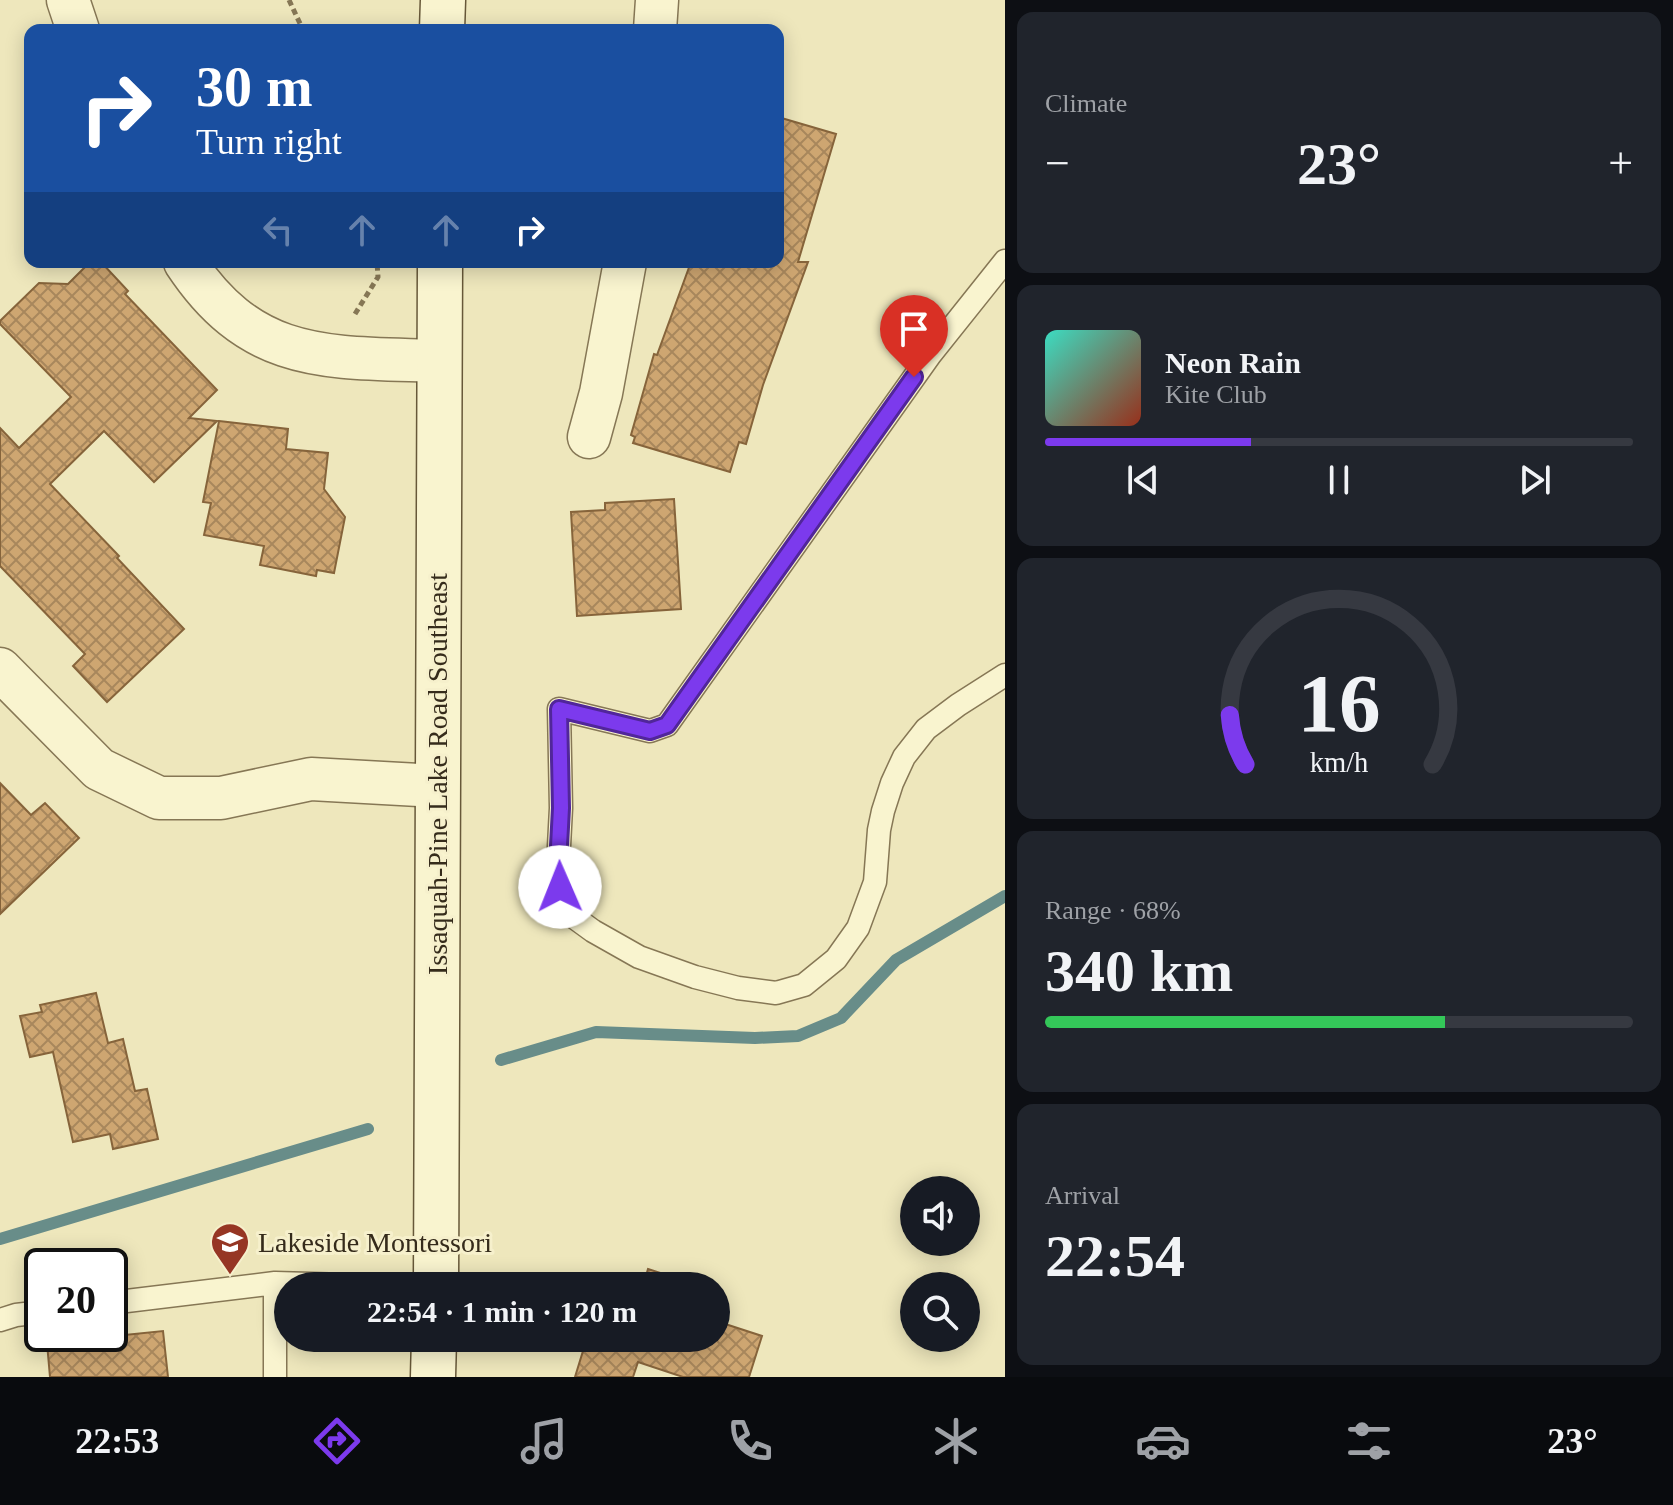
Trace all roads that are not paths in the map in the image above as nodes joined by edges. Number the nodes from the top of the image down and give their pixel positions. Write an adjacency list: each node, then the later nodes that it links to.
1 (68, 0): 4 (street)
2 (443, 0): 5 (main road)
3 (657, 0): 6 (street)
4 (76, 24)
5 (442, 24)
6 (655, 24)
7 (1005, 261): 14 (lane)
8 (189, 268): 11 (street)
9 (440, 268): 11 (main road, Issaquah-Pine Lake Road Southeast)
10 (624, 268): 12 (street)
11 (439, 361): 15 (main road, Issaquah-Pine Lake Road Southeast)
12 (589, 437)
13 (0, 669): 15 (street)
14 (1005, 675)
15 (437, 786): 16 (main road, Issaquah-Pine Lake Road Southeast)
16 (436, 1272)
17 (274, 1283): 18 (lane)
18 (128, 1301)
19 (24, 1314): 20 (lane)
20 (0, 1320)
21 (275, 1352): 23 (lane)
22 (434, 1352): 24 (main road)
23 (275, 1377)
24 (433, 1377)

